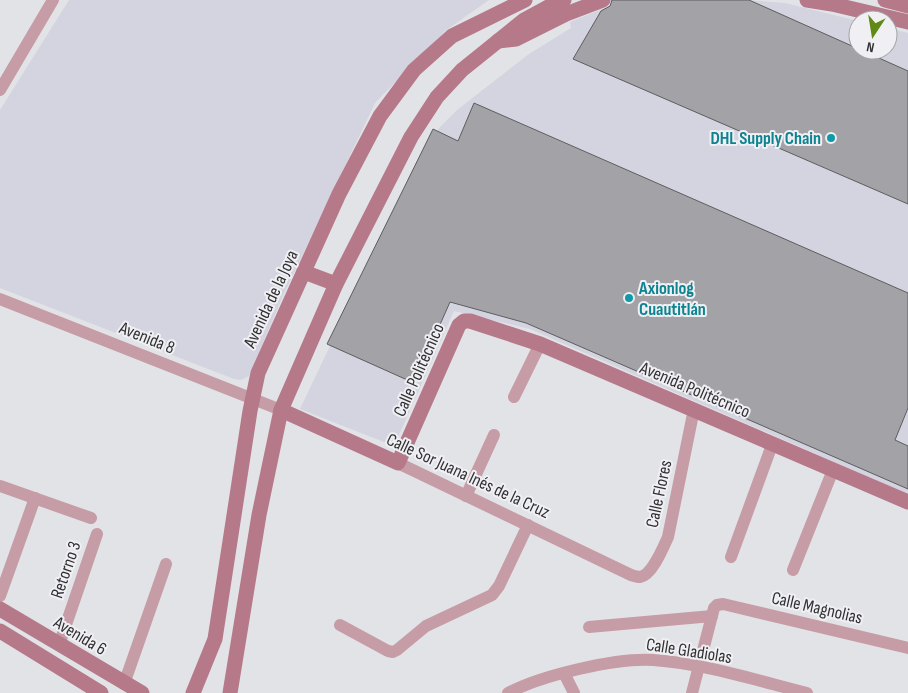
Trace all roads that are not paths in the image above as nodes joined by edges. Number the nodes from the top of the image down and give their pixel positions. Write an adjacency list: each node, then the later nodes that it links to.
1 (53, 0): 12 (street)
2 (504, 0): 9 (main road)
3 (525, 0): 9 (main road, Avenida de la Joya)
4 (564, 0): 11 (main road)
5 (603, 0): 11 (main road)
6 (807, 0): 10 (main road)
7 (886, 0): 8 (main road)
8 (908, 6)
9 (490, 16): 13 (main road, Avenida de la Joya)
10 (908, 22)
11 (496, 41): 14 (main road)
12 (0, 90)
13 (304, 272): 14 (main road); 19 (main road, Avenida de la Joya)
14 (336, 284): 21 (main road)
15 (0, 299): 19 (street, Avenida 8)
16 (464, 321): 17 (main road, Avenida Politécnico); 24 (main road, Calle Politécnico)
17 (540, 344): 18 (street); 20 (main road, Avenida Politécnico)
18 (514, 397)
19 (252, 399): 21 (street, Avenida 8); 50 (main road, Avenida de la Joya)
20 (694, 409): 23 (main road, Avenida Politécnico); 36 (street, Calle Flores)
21 (281, 410): 24 (main road, Calle Sor Juana Inés de la Cruz); 51 (main road)
22 (494, 435): 27 (street)
23 (772, 445): 25 (main road, Avenida Politécnico); 33 (street)
24 (398, 463): 27 (street, Calle Sor Juana Inés de la Cruz)
25 (833, 470): 29 (main road, Avenida Politécnico); 35 (street)
26 (0, 486): 28 (street)
27 (466, 496): 31 (street, Calle Sor Juana Inés de la Cruz)
28 (35, 498): 30 (street); 37 (street)
29 (908, 502)
30 (90, 518)
31 (528, 525): 36 (street, Calle Sor Juana Inés de la Cruz); 40 (street)
32 (97, 534): 43 (street, Retorno 3)
33 (730, 557)
34 (166, 564): 47 (street)
35 (793, 570)
36 (640, 577)
37 (0, 596)
38 (0, 609): 43 (main road, Avenida 6)
39 (714, 610): 41 (street, Calle Magnolias); 44 (street, Calle Magnolias); 45 (street)
40 (340, 626)
41 (589, 627)
42 (0, 631): 48 (main road)
43 (59, 645): 47 (main road, Avenida 6)
44 (908, 648)
45 (698, 667): 46 (street, Calle Gladiolas); 54 (street); 55 (street, Calle Gladiolas)
46 (564, 673): 52 (street, Calle Gladiolas); 53 (street)
47 (124, 684): 49 (main road, Avenida 6)
48 (101, 693)
49 (142, 693)
50 (193, 693)
51 (230, 693)
52 (508, 693)
53 (574, 693)
54 (692, 693)
55 (807, 693)

